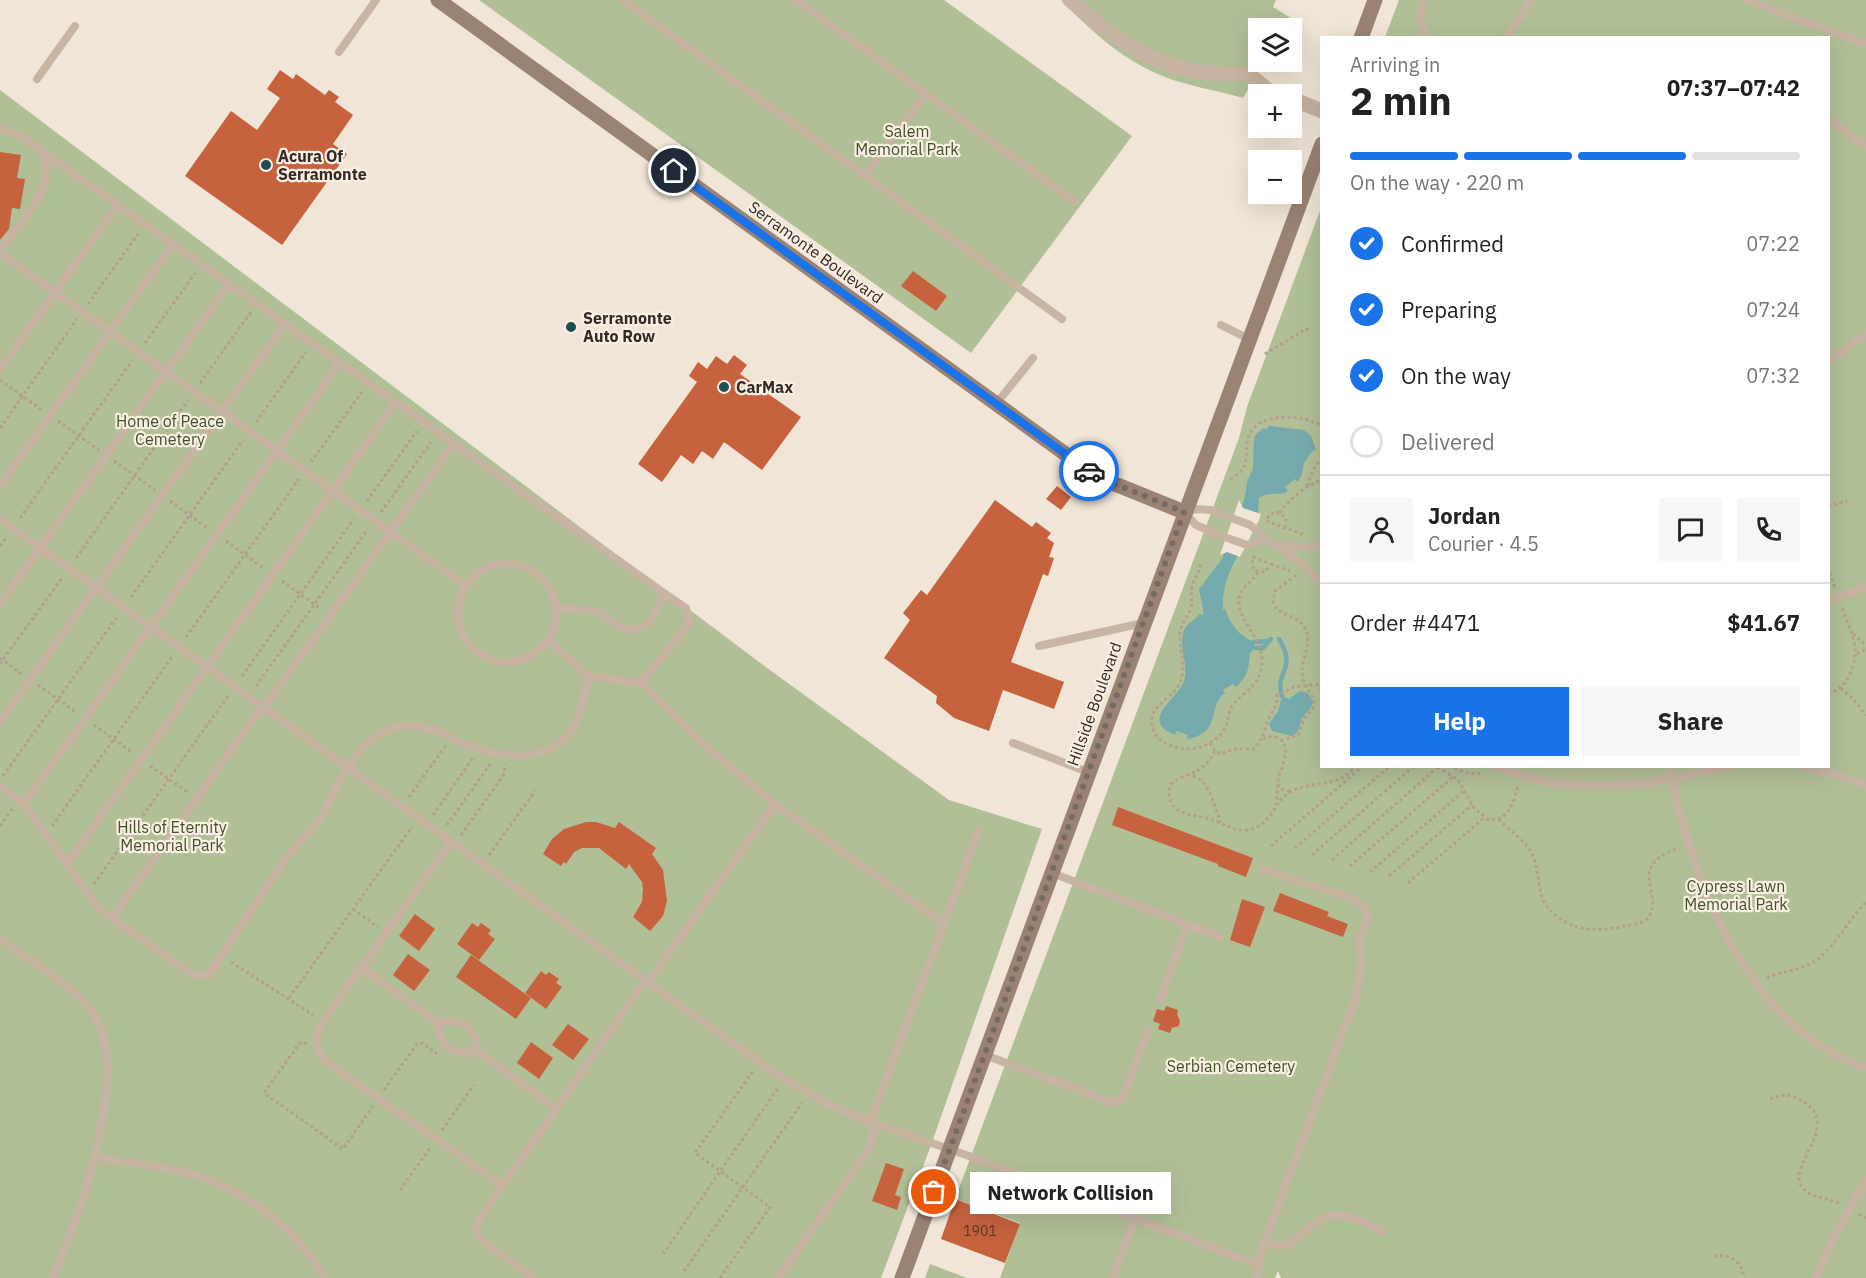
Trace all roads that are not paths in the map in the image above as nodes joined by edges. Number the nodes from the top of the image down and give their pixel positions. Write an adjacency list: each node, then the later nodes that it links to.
1 (376, 0): 15 (lane)
2 (438, 0): 46 (main road, Serramonte Boulevard)
3 (624, 0): 27 (lane)
4 (796, 0): 19 (lane)
5 (1070, 0): 16 (street)
6 (1375, 0): 11 (main road)
7 (1424, 0): 12 (lane)
8 (1531, 0): 13 (lane)
9 (1747, 0): 14 (lane)
10 (75, 27): 17 (lane)
11 (1362, 36)
12 (1424, 36)
13 (1508, 36)
14 (1866, 44)
15 (339, 52)
16 (1247, 73): 18 (street)
17 (37, 79)
18 (1261, 84)
19 (926, 94): 27 (lane); 28 (lane)
20 (1302, 103): 21 (street)
21 (1320, 110)
22 (1830, 120): 24 (lane)
23 (0, 129): 25 (lane)
24 (1866, 147)
25 (39, 149): 29 (lane); 31 (lane)
26 (1320, 149): 39 (main road, Hillside Boulevard)
27 (866, 176): 34 (lane)
28 (1075, 202)
29 (118, 205): 30 (lane); 33 (lane)
30 (173, 244): 32 (lane); 37 (lane)
31 (0, 252): 33 (lane)
32 (229, 284): 35 (lane); 44 (lane)
33 (56, 292): 37 (lane); 43 (lane)
34 (1062, 319)
35 (285, 324): 42 (lane); 47 (lane)
36 (1221, 325): 39 (lane)
37 (111, 331): 44 (lane); 50 (lane)
38 (1866, 333): 41 (lane)
39 (1249, 339): 52 (main road, Hillside Boulevard)
40 (1033, 358): 46 (lane)
41 (1830, 360)
42 (340, 363): 45 (lane); 49 (lane)
43 (0, 369)
44 (167, 371): 47 (lane); 58 (lane)
45 (396, 402): 48 (lane); 51 (lane)
46 (996, 404): 52 (main road, Serramonte Boulevard)
47 (223, 411): 49 (lane); 61 (lane)
48 (454, 444): 54 (lane); 63 (lane)
49 (278, 450): 51 (lane); 68 (lane)
50 (0, 486)
51 (334, 490): 54 (lane); 71 (lane)
52 (1184, 512): 55 (lane); 55 (lane); 67 (main road, Hillside Boulevard)
53 (0, 519): 58 (lane)
54 (391, 531): 60 (lane); 74 (lane)
55 (1264, 540): 56 (lane)
56 (1278, 546): 57 (lane); 59 (lane)
57 (1320, 547)
58 (40, 548): 61 (lane); 65 (lane)
59 (1320, 582)
60 (466, 586): 66 (lane); 69 (lane)
61 (96, 587): 68 (lane); 75 (lane)
62 (1866, 588): 64 (lane)
63 (664, 593): 66 (lane); 73 (lane)
64 (1830, 600)
65 (0, 604)
66 (556, 608): 69 (lane)
67 (1143, 623): 70 (lane); 82 (main road, Hillside Boulevard)
68 (151, 627): 71 (lane); 86 (lane)
69 (548, 640): 72 (lane)
70 (1039, 646)
71 (207, 667): 74 (lane); 90 (lane)
72 (588, 676): 73 (lane); 77 (lane)
73 (641, 683): 87 (lane)
74 (263, 708): 77 (lane); 93 (lane)
75 (0, 722)
76 (1012, 743): 82 (lane)
77 (348, 768): 89 (lane); 93 (lane)
78 (1499, 768): 83 (lane)
79 (1669, 768): 83 (lane)
80 (1723, 768): 83 (lane)
81 (1806, 768): 85 (lane)
82 (1088, 772): 92 (main road, Hillside Boulevard)
83 (1671, 779): 105 (lane)
84 (0, 786): 86 (lane)
85 (1866, 786)
86 (22, 802): 90 (lane)
87 (775, 804): 94 (lane); 99 (lane)
88 (979, 830): 94 (lane)
89 (451, 842): 98 (lane); 99 (lane)
90 (67, 864): 93 (lane)
91 (1262, 868): 114 (lane)
92 (1052, 873): 95 (lane); 104 (main road, Hillside Boulevard)
93 (112, 918)
94 (944, 924): 107 (lane)
95 (1188, 924): 96 (lane); 100 (lane)
96 (1220, 937)
97 (0, 939): 109 (lane)
98 (361, 968): 101 (lane); 111 (lane)
99 (647, 982): 106 (lane); 107 (lane)
100 (1160, 1000)
101 (437, 1022): 103 (lane); 103 (lane)
102 (1148, 1030): 104 (lane)
103 (478, 1052): 106 (lane)
104 (985, 1055): 108 (main road, Hillside Boulevard)
105 (1866, 1068)
106 (556, 1108): 111 (lane)
107 (873, 1123): 108 (lane); 119 (lane)
108 (950, 1149): 112 (lane); 120 (main road, Hillside Boulevard)
109 (94, 1157): 116 (lane); 117 (lane)
110 (1866, 1179): 123 (lane)
111 (503, 1186): 118 (lane)
112 (1136, 1218): 115 (lane); 121 (lane)
113 (1383, 1232): 114 (lane)
114 (1264, 1244): 115 (lane)
115 (1259, 1265): 122 (lane)
116 (52, 1278)
117 (324, 1278)
118 (534, 1278)
119 (778, 1278)
120 (902, 1278)
121 (1113, 1278)
122 (1257, 1278)
123 (1816, 1278)

